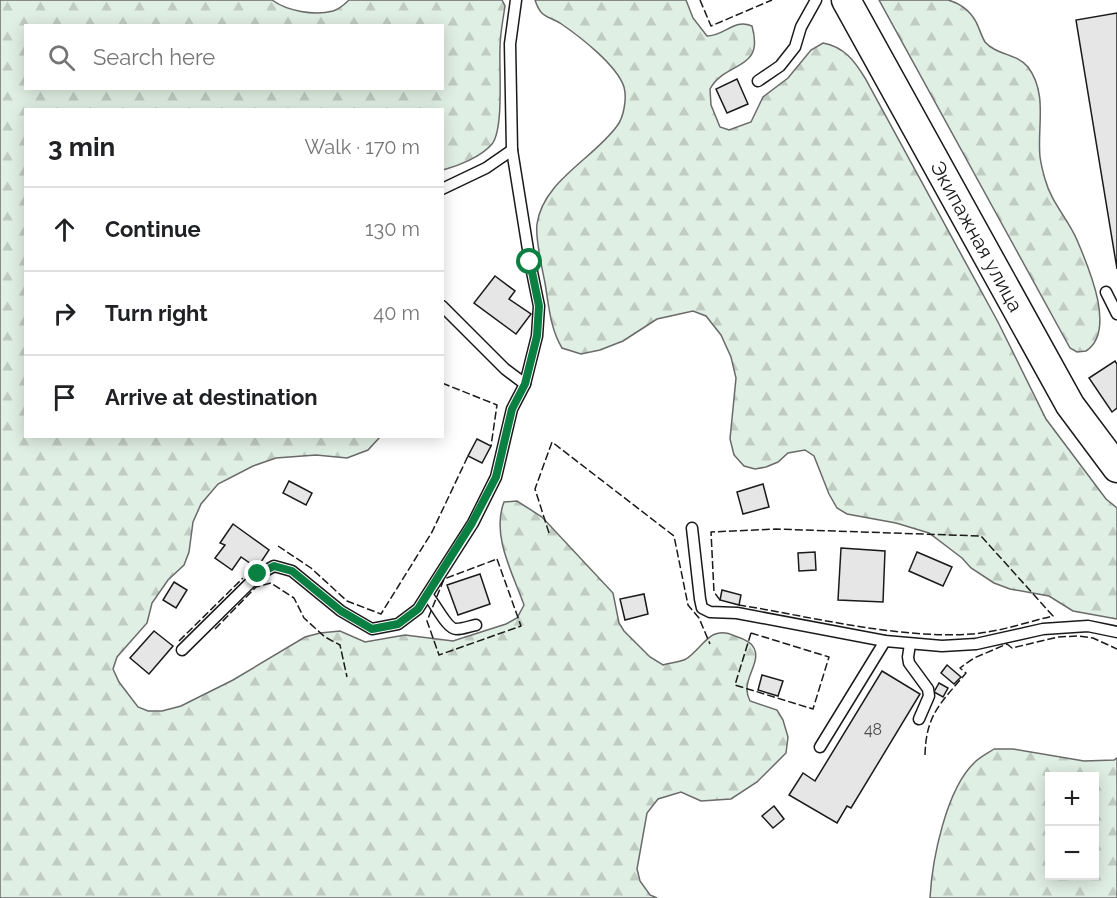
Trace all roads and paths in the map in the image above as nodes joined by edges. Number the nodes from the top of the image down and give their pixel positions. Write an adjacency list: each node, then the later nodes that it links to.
1 (516, 0): 5 (lane)
2 (816, 0): 4 (lane)
3 (846, 0): 11 (main road, Экипажная улица)
4 (758, 81)
5 (512, 150): 6 (lane); 10 (lane)
6 (444, 188)
7 (1106, 292): 9 (lane)
8 (444, 308): 10 (lane)
9 (1117, 314)
10 (525, 384): 13 (lane)
11 (1110, 455)
12 (692, 528): 16 (lane)
13 (428, 596): 14 (lane); 18 (lane)
14 (476, 625)
15 (1117, 632): 17 (lane)
16 (885, 641): 17 (lane); 20 (lane)
17 (910, 644): 19 (lane)
18 (182, 650)
19 (919, 719)
20 (820, 747)

